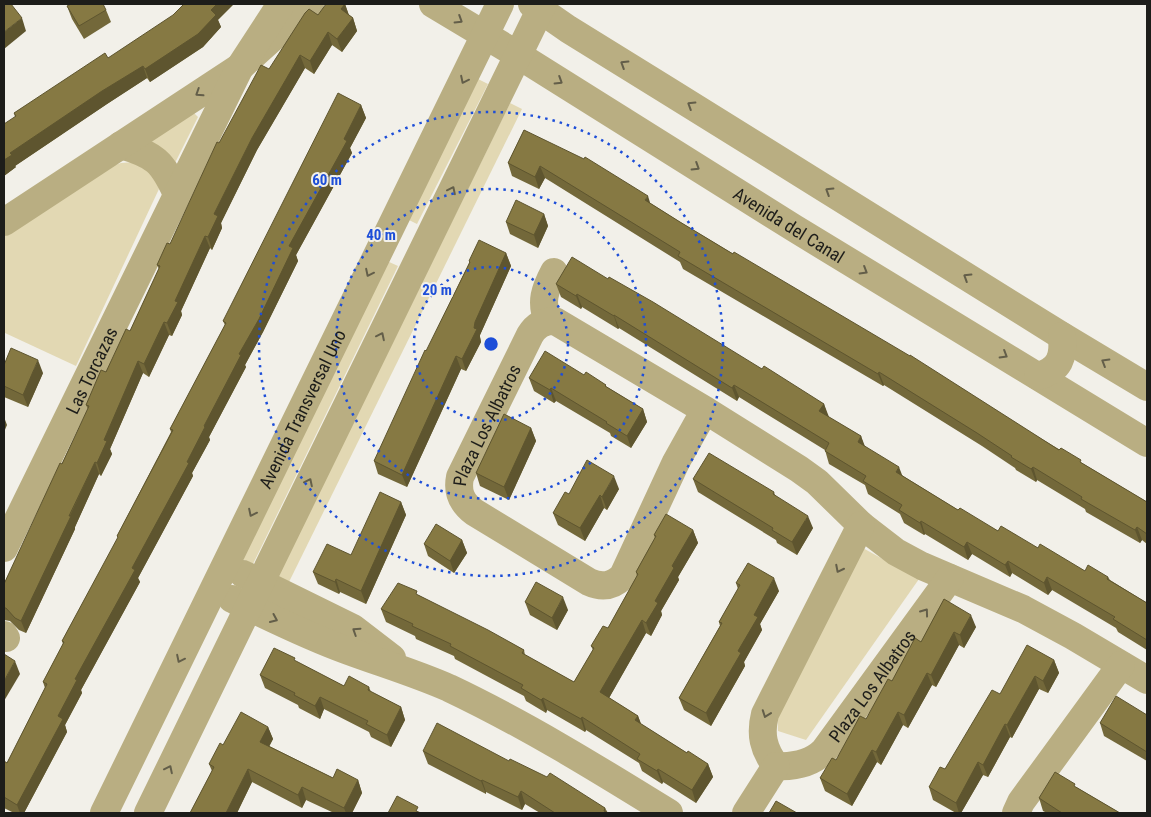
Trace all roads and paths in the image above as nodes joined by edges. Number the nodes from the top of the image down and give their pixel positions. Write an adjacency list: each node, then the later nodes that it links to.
1 (281, 4): 8 (street, Las Torcazas)
2 (310, 4): 8 (street, Las Torcazas)
3 (433, 4): 6 (street, Avenida del Canal, one-way to 6)
4 (500, 4): 6 (street, Avenida Transversal Uno)
5 (538, 5): 7 (street); 16 (street, one-way to 5)
6 (485, 36): 7 (street, Avenida del Canal); 12 (street, Avenida Transversal Uno, one-way to 12)
7 (518, 55): 13 (street, one-way to 7); 17 (street, Avenida del Canal, one-way to 17)
8 (240, 67): 9 (street, Las Torcazas, one-way to 9); 10 (street, Las Torcazas)
9 (121, 145): 10 (street); 11 (street, Las Torcazas)
10 (177, 194): 22 (street, Las Torcazas)
11 (4, 222)
12 (387, 236): 13 (street); 23 (street, Avenida Transversal Uno, one-way to 23)
13 (421, 253): 25 (street, one-way to 13)
14 (554, 272): 15 (street)
15 (548, 321): 19 (street); 19 (street, Plaza Los Albatros)
16 (1062, 336): 17 (street); 18 (street, one-way to 16)
17 (1038, 376): 20 (street, Avenida del Canal)
18 (1147, 387)
19 (705, 410): 21 (street)
20 (1147, 442)
21 (861, 525): 24 (street); 31 (street, one-way to 31)
22 (4, 548)
23 (226, 566): 25 (street); 26 (street, Avenida Transversal Uno)
24 (950, 578): 28 (street); 31 (street, Plaza Los Albatros, one-way to 24)
25 (260, 583): 27 (street); 29 (street, one-way to 25)
26 (214, 591): 27 (street); 32 (street, Avenida Transversal Uno, one-way to 32)
27 (248, 607): 29 (street, one-way to 29); 33 (street, one-way to 27)
28 (1121, 665): 30 (street); 36 (street)
29 (409, 671): 34 (street)
30 (1147, 680)
31 (776, 766): 35 (street)
32 (104, 813)
33 (148, 813)
34 (669, 813)
35 (746, 813)
36 (1016, 813)

